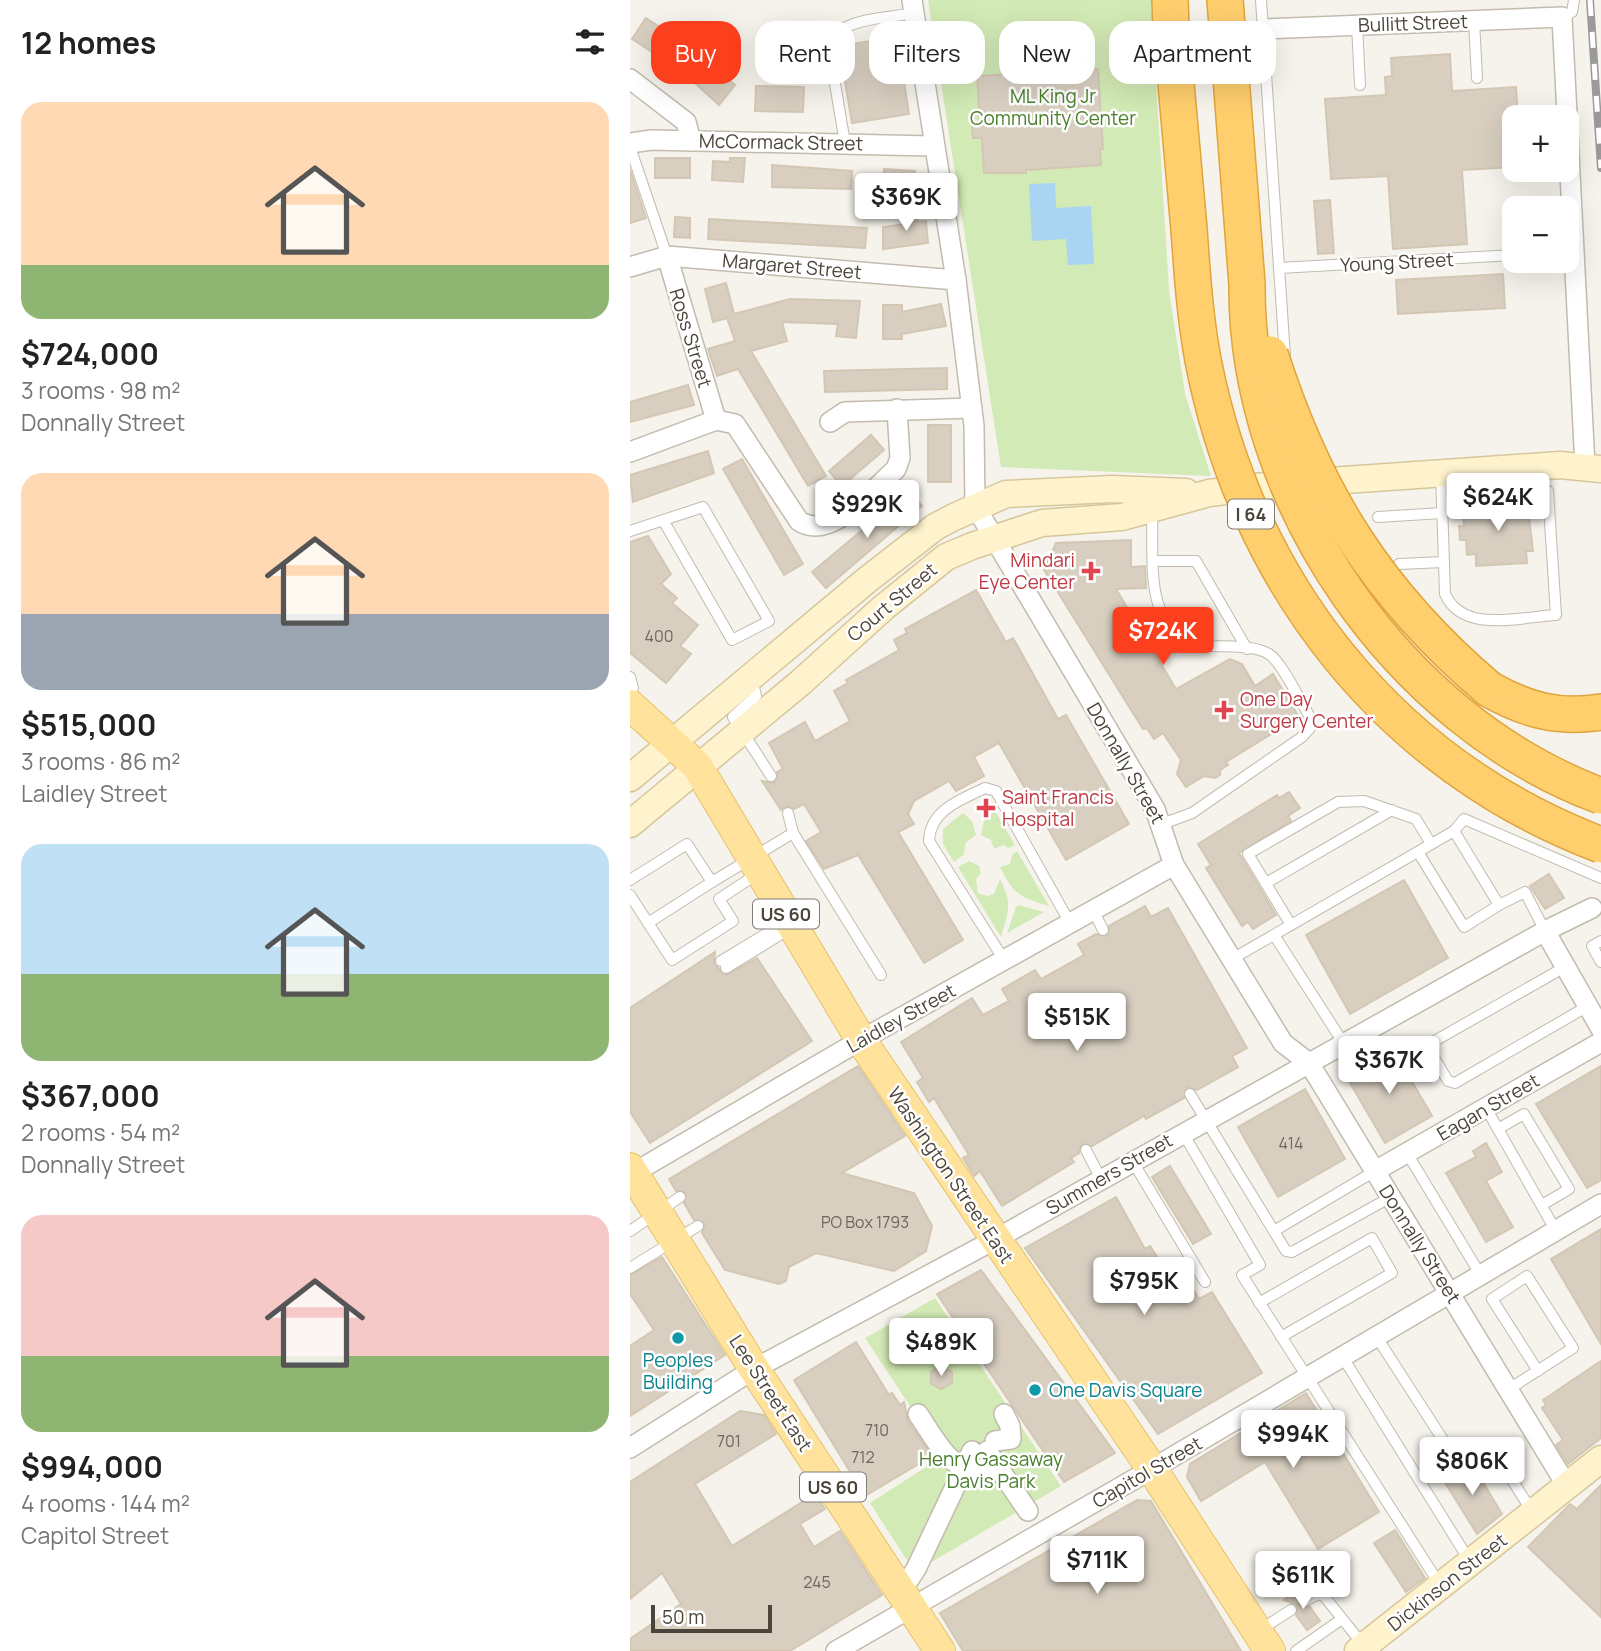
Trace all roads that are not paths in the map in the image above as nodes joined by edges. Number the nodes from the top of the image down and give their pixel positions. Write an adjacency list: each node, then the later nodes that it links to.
1 (1170, 0): 67 (highway, I 64, bridge)
2 (1225, 0): 26 (highway, I 64)
3 (1261, 0): 7 (lane)
4 (1574, 0): 6 (lane)
5 (913, 7): 16 (lane); 18 (street, Donnally Street)
6 (1562, 17): 8 (street, Bullitt Street); 19 (street)
7 (1262, 21)
8 (1474, 21): 9 (street, Bullitt Street); 12 (lane)
9 (1357, 25): 10 (street, Bullitt Street); 14 (lane)
10 (1276, 28)
11 (630, 79): 15 (street)
12 (1477, 79)
13 (1267, 84): 23 (lane)
14 (1360, 85)
15 (691, 141): 16 (street, McCormack Street); 17 (street, McCormack Street)
16 (845, 144): 18 (street, McCormack Street)
17 (630, 145): 20 (lane)
18 (932, 146): 25 (street, Donnally Street)
19 (1568, 196)
20 (667, 256): 22 (street, Margaret Street); 25 (street, Margaret Street); 30 (street, Ross Street)
21 (1502, 256): 23 (lane, Young Street)
22 (630, 267)
23 (1279, 268): 27 (lane)
24 (1572, 273): 34 (street)
25 (956, 280): 28 (street, Donnally Street)
26 (1247, 284): 53 (highway, bridge); 59 (highway, I 64, bridge)
27 (1289, 369)
28 (972, 408): 29 (street); 39 (street, Donnally Street)
29 (897, 409): 30 (street); 31 (street)
30 (716, 420): 33 (street)
31 (830, 422)
32 (1312, 432): 36 (lane)
33 (630, 452)
34 (1593, 468): 35 (street, Court Street)
35 (1441, 473): 36 (street, Court Street); 41 (lane)
36 (1330, 482): 38 (street, Court Street)
37 (1548, 491): 47 (lane)
38 (1209, 493): 39 (street, Court Street); 40 (street, Court Street)
39 (975, 506): 45 (street, Donnally Street); 50 (street, Court Street)
40 (1152, 509): 45 (street, Court Street); 46 (lane)
41 (1443, 513): 42 (lane); 47 (lane)
42 (1378, 517)
43 (663, 520): 43 (lane); 44 (lane)
44 (630, 531)
45 (993, 538): 54 (street, Court Street); 63 (street, Donnally Street)
46 (1154, 561): 49 (lane); 49 (lane)
47 (1444, 562): 48 (lane)
48 (1399, 564)
49 (1247, 649): 63 (lane)
50 (751, 676): 54 (lane); 55 (street, Court Street)
51 (630, 677): 52 (lane)
52 (631, 706): 55 (main road, Washington Street East / US 60)
53 (1601, 712)
54 (741, 731): 56 (street, Court Street); 57 (lane)
55 (671, 741): 56 (main road, Washington Street East / US 60); 58 (street, Court Street)
56 (697, 765): 62 (street, Court Street); 69 (main road, Washington Street East / US 60)
57 (771, 776)
58 (630, 778)
59 (1601, 796)
60 (1392, 810): 66 (lane); 74 (lane); 74 (lane)
61 (788, 813): 65 (lane)
62 (630, 824)
63 (1162, 824): 70 (street, Donnally Street)
64 (1454, 831): 66 (lane); 71 (lane); 76 (lane)
65 (793, 833): 69 (lane); 92 (lane)
66 (1431, 844): 68 (lane)
67 (1601, 845)
68 (1418, 852): 76 (lane); 82 (lane)
69 (757, 865): 73 (lane); 79 (lane); 80 (main road, Washington Street East / US 60)
70 (1174, 865): 78 (street, Laidley Street); 87 (street, Donnally Street)
71 (1601, 878)
72 (630, 880): 73 (lane)
73 (712, 882): 79 (lane)
74 (1266, 883): 82 (lane)
75 (630, 895): 79 (lane)
76 (1499, 905): 84 (lane)
77 (1597, 907): 84 (street, Summers Street)
78 (1093, 911): 81 (street, Laidley Street); 83 (lane)
79 (648, 923)
80 (791, 923): 90 (lane); 95 (main road, Washington Street East / US 60)
81 (1070, 923): 88 (street, Laidley Street); 88 (lane)
82 (1291, 925): 85 (lane)
83 (1103, 930)
84 (1545, 930): 91 (street); 97 (street, Summers Street)
85 (1274, 935): 87 (lane); 97 (lane)
86 (1601, 941): 89 (lane)
87 (1232, 959): 98 (street, Donnally Street)
88 (1004, 960): 95 (street, Laidley Street)
89 (1601, 962)
90 (723, 964)
91 (1565, 967): 93 (street); 93 (lane)
92 (881, 975)
93 (1588, 1006): 94 (street)
94 (1601, 1029)
95 (861, 1040): 108 (street, Laidley Street); 118 (main road, Washington Street East / US 60)
96 (1601, 1042): 100 (street, Eagan Street)
97 (1344, 1044): 98 (street, Summers Street)
98 (1309, 1063): 101 (street, Summers Street); 107 (street, Donnally Street)
99 (1190, 1094): 101 (lane)
100 (1486, 1108): 102 (lane); 105 (street, Eagan Street)
101 (1205, 1120): 103 (street, Summers Street); 115 (lane)
102 (1498, 1129): 113 (lane); 113 (lane)
103 (1183, 1132): 106 (street, Summers Street); 123 (lane)
104 (1086, 1150): 109 (lane)
105 (1408, 1153): 107 (street, Eagan Street); 120 (lane)
106 (1133, 1161): 109 (street, Summers Street); 121 (lane)
107 (1375, 1171): 110 (street, Donnally Street); 115 (lane)
108 (631, 1172): 111 (main road, Lee Street East / US 60)
109 (1101, 1179): 118 (street, Summers Street)
110 (1391, 1197): 115 (lane); 122 (street, Donnally Street)
111 (669, 1204): 114 (lane); 117 (main road, Lee Street East / US 60)
112 (1601, 1204): 116 (street, Capitol Street)
113 (1542, 1205): 116 (lane)
114 (630, 1231)
115 (1274, 1231)
116 (1556, 1231): 120 (street, Capitol Street)
117 (687, 1232): 119 (lane); 127 (main road, Lee Street East / US 60)
118 (994, 1240): 127 (street, Summers Street); 137 (main road, Washington Street East / US 60)
119 (630, 1268)
120 (1480, 1275): 122 (street, Capitol Street)
121 (1205, 1282)
122 (1450, 1291): 124 (street, Capitol Street); 130 (street, Donnally Street)
123 (1259, 1303): 125 (lane); 125 (lane)
124 (1376, 1335): 126 (street, Capitol Street); 136 (lane)
125 (1281, 1337): 129 (lane)
126 (1341, 1356): 129 (street, Capitol Street); 141 (lane)
127 (754, 1369): 133 (street, Summers Street); 143 (main road, Lee Street East / US 60)
128 (1538, 1371): 128 (lane); 130 (lane)
129 (1306, 1376): 137 (street, Capitol Street); 142 (lane)
130 (1508, 1390): 138 (street, Donnally Street)
131 (918, 1414): 132 (street)
132 (990, 1440): 139 (street); 143 (street)
133 (630, 1448)
134 (1493, 1450): 140 (lane)
135 (1601, 1459): 138 (street, Dickinson Street)
136 (1456, 1460)
137 (1153, 1469): 143 (street, Capitol Street); 147 (main road, Washington Street East / US 60)
138 (1567, 1486): 140 (street, Dickinson Street)
139 (1028, 1511)
140 (1533, 1513): 141 (street, Dickinson Street)
141 (1472, 1563): 142 (street, Dickinson Street)
142 (1441, 1587): 149 (street, Dickinson Street)
143 (907, 1597): 148 (street, Capitol Street); 150 (main road, Lee Street East / US 60)
144 (1305, 1601): 146 (lane)
145 (1292, 1609): 147 (lane)
146 (1342, 1619): 149 (lane); 151 (lane)
147 (1263, 1641)
148 (849, 1648)
149 (1362, 1649)
150 (940, 1651)
151 (1296, 1651)

